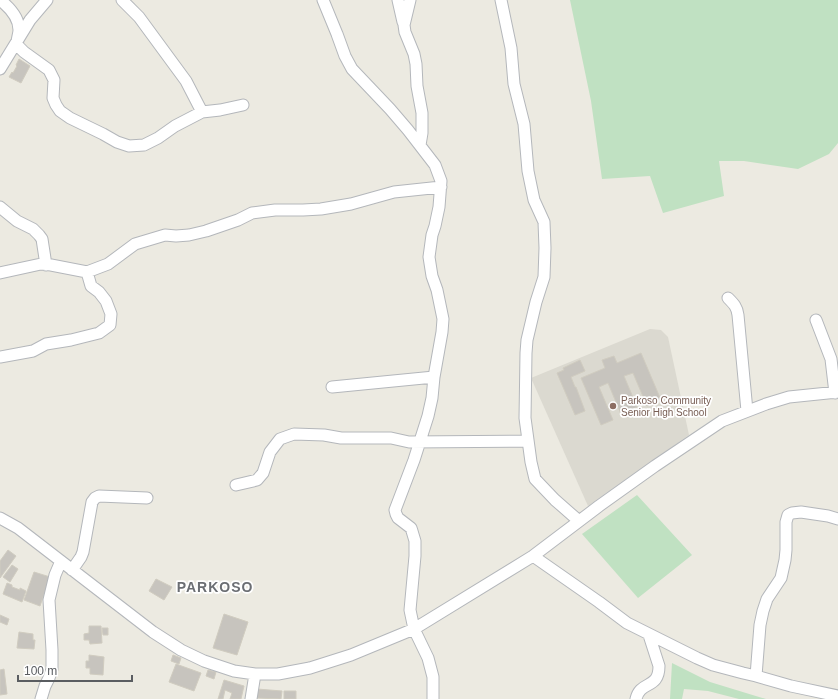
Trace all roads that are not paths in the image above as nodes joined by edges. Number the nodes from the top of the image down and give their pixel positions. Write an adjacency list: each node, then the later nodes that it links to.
1 (0, 0): 9 (street)
2 (47, 0): 9 (street)
3 (122, 0): 12 (street)
4 (323, 0): 13 (street)
5 (398, 0): 8 (street)
6 (410, 0): 8 (street)
7 (501, 0): 26 (street)
8 (404, 25): 13 (street)
9 (17, 42): 10 (street); 12 (street)
10 (0, 69)
11 (243, 105): 12 (street)
12 (202, 112)
13 (420, 146): 14 (street)
14 (441, 188): 17 (street); 22 (street)
15 (0, 207): 16 (street)
16 (46, 265): 17 (street); 18 (street)
17 (87, 272): 21 (street)
18 (0, 274)
19 (728, 298): 25 (street)
20 (816, 320): 24 (street)
21 (0, 357)
22 (434, 377): 23 (street); 27 (street)
23 (332, 387)
24 (836, 392): 25 (street)
25 (747, 411): 32 (street)
26 (528, 441): 27 (street); 32 (street)
27 (420, 442): 28 (street); 36 (street)
28 (236, 485)
29 (147, 498): 35 (street)
30 (0, 518): 34 (street)
31 (838, 519): 39 (street)
32 (579, 521): 33 (street)
33 (533, 556): 36 (street); 37 (street)
34 (61, 561): 35 (street); 41 (street)
35 (72, 570): 38 (street)
36 (414, 629): 38 (street); 43 (street)
37 (649, 635): 39 (street); 44 (street)
38 (255, 674): 42 (street)
39 (756, 676): 40 (street)
40 (838, 696)
41 (41, 699)
42 (251, 699)
43 (433, 699)
44 (636, 699)

